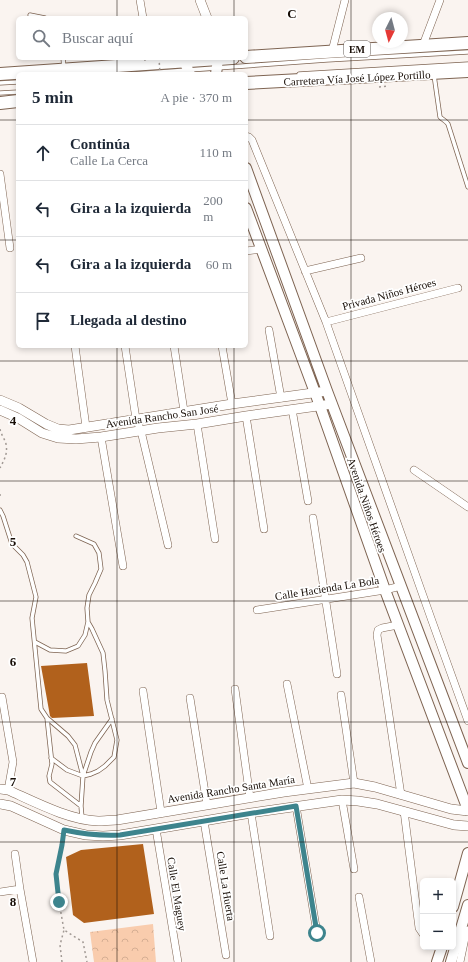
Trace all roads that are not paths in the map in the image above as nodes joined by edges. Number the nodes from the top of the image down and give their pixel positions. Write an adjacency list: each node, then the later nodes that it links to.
1 (140, 0): 7 (street)
2 (200, 0): 8 (street)
3 (345, 0): 11 (street)
4 (440, 0): 10 (street)
5 (30, 15): 6 (lane)
6 (35, 16)
7 (143, 16)
8 (206, 16)
9 (468, 43): 10 (main road, EM)
10 (423, 46): 11 (main road, EM)
11 (332, 51): 13 (main road, EM)
12 (468, 52): 18 (lane)
13 (248, 57)
14 (149, 60): 16 (main road); 19 (main road)
15 (229, 60): 18 (main road)
16 (64, 64): 22 (main road)
17 (468, 64): 23 (lane)
18 (217, 65): 19 (main road)
19 (187, 69): 21 (lane)
20 (468, 71): 24 (main road, Carretera Vía José López Portillo)
21 (155, 72)
22 (0, 74)
23 (294, 74)
24 (433, 74): 27 (main road, Carretera Vía José López Portillo); 35 (lane)
25 (16, 82): 26 (lane)
26 (0, 83)
27 (248, 83)
28 (16, 92): 29 (lane)
29 (0, 93)
30 (16, 101): 31 (main road)
31 (0, 102)
32 (248, 137): 41 (street)
33 (248, 173): 49 (main road, Avenida Niños Héroes)
34 (0, 174): 37 (street)
35 (468, 187)
36 (248, 213): 38 (main road, Avenida Niños Héroes)
37 (10, 248)
38 (262, 249): 39 (street); 50 (main road, Avenida Niños Héroes)
39 (248, 251)
40 (361, 258): 41 (street)
41 (305, 271): 43 (street)
42 (458, 288): 43 (street, Privada Niños Héroes)
43 (326, 322): 91 (street)
44 (269, 330): 51 (street)
45 (75, 348): 62 (street)
46 (125, 348): 60 (street)
47 (174, 348): 58 (street)
48 (222, 348): 53 (street)
49 (328, 391): 50 (street, Avenida Rancho San José); 54 (main road, Avenida Niños Héroes)
50 (315, 394): 51 (street, Avenida Rancho San José); 55 (main road, Avenida Niños Héroes)
51 (281, 398): 53 (street, Avenida Rancho San José)
52 (0, 400): 62 (street, Avenida Rancho San José)
53 (232, 404): 58 (street, Avenida Rancho San José)
54 (332, 404): 55 (street, Avenida Rancho San José); 75 (main road, Avenida Niños Héroes)
55 (320, 406): 56 (street, Avenida Rancho San José); 76 (main road, Avenida Niños Héroes)
56 (292, 409): 59 (street, Avenida Rancho San José); 66 (street)
57 (0, 410): 64 (street, Avenida Rancho San José)
58 (184, 411): 60 (street, Avenida Rancho San José)
59 (246, 416): 61 (street, Avenida Rancho San José); 70 (street)
60 (136, 419): 62 (street, Avenida Rancho San José); 63 (street)
61 (197, 424): 63 (street, Avenida Rancho San José); 72 (street)
62 (86, 427)
63 (142, 431): 64 (street, Avenida Rancho San José); 73 (street)
64 (101, 437): 74 (street)
65 (414, 470): 67 (street)
66 (308, 501)
67 (468, 507)
68 (0, 510): 81 (lane)
69 (313, 518): 77 (street)
70 (264, 528)
71 (76, 536): 79 (lane)
72 (215, 539)
73 (168, 545)
74 (123, 566)
75 (401, 586): 76 (street, Calle Hacienda La Bola); 93 (main road, Avenida Niños Héroes)
76 (385, 590): 77 (street, Calle Hacienda La Bola); 80 (main road, Avenida Niños Héroes)
77 (325, 600): 78 (street, Calle Hacienda La Bola); 82 (street)
78 (257, 610)
79 (88, 622): 81 (lane); 90 (lane)
80 (398, 624): 100 (street); 110 (main road, Avenida Niños Héroes)
81 (35, 642): 89 (lane)
82 (337, 674)
83 (287, 684): 96 (street)
84 (235, 689): 101 (street)
85 (143, 691): 111 (street)
86 (341, 695): 95 (street)
87 (2, 698): 97 (street)
88 (190, 698): 104 (street)
89 (47, 718): 92 (lane); 94 (lane)
90 (112, 719): 94 (lane); 94 (lane)
91 (468, 722)
92 (51, 758): 94 (lane); 105 (lane)
93 (468, 763)
94 (83, 776): 105 (lane)
95 (354, 783): 96 (street, Avenida Rancho Santa María); 100 (street, Avenida Rancho Santa María)
96 (308, 789): 98 (street, Avenida Rancho Santa María)
97 (4, 790): 113 (street, Avenida Rancho Santa María)
98 (284, 792): 99 (street, Avenida Rancho Santa María); 107 (street)
99 (264, 795): 101 (street, Avenida Rancho Santa María); 108 (street)
100 (401, 795): 110 (street, Avenida Rancho Santa María)
101 (250, 798): 104 (street, Avenida Rancho Santa María)
102 (342, 800): 106 (street); 109 (street); 119 (street)
103 (0, 804): 116 (street)
104 (207, 805): 111 (street, Avenida Rancho Santa María)
105 (81, 806): 113 (lane)
106 (296, 806): 107 (street); 127 (street)
107 (286, 808): 108 (street)
108 (267, 811): 112 (street)
109 (404, 811): 115 (street); 125 (street)
110 (468, 811)
111 (161, 812): 113 (street, Avenida Rancho Santa María)
112 (251, 813): 114 (street); 128 (street)
113 (82, 819)
114 (204, 821): 116 (street); 130 (street, Calle La Huerta)
115 (468, 826)
116 (156, 829): 132 (street, Calle El Maguey)
117 (468, 853): 122 (main road)
118 (15, 854): 120 (street)
119 (354, 869)
120 (20, 889): 121 (street); 131 (street)
121 (0, 892)
122 (456, 896)
123 (359, 897): 133 (street)
124 (468, 905): 135 (main road)
125 (420, 930)
126 (468, 930): 136 (street)
127 (317, 933)
128 (270, 936)
129 (441, 950): 134 (main road)
130 (226, 955)
131 (32, 962)
132 (178, 962)
133 (371, 962)
134 (438, 962)
135 (451, 962)
136 (460, 962)

